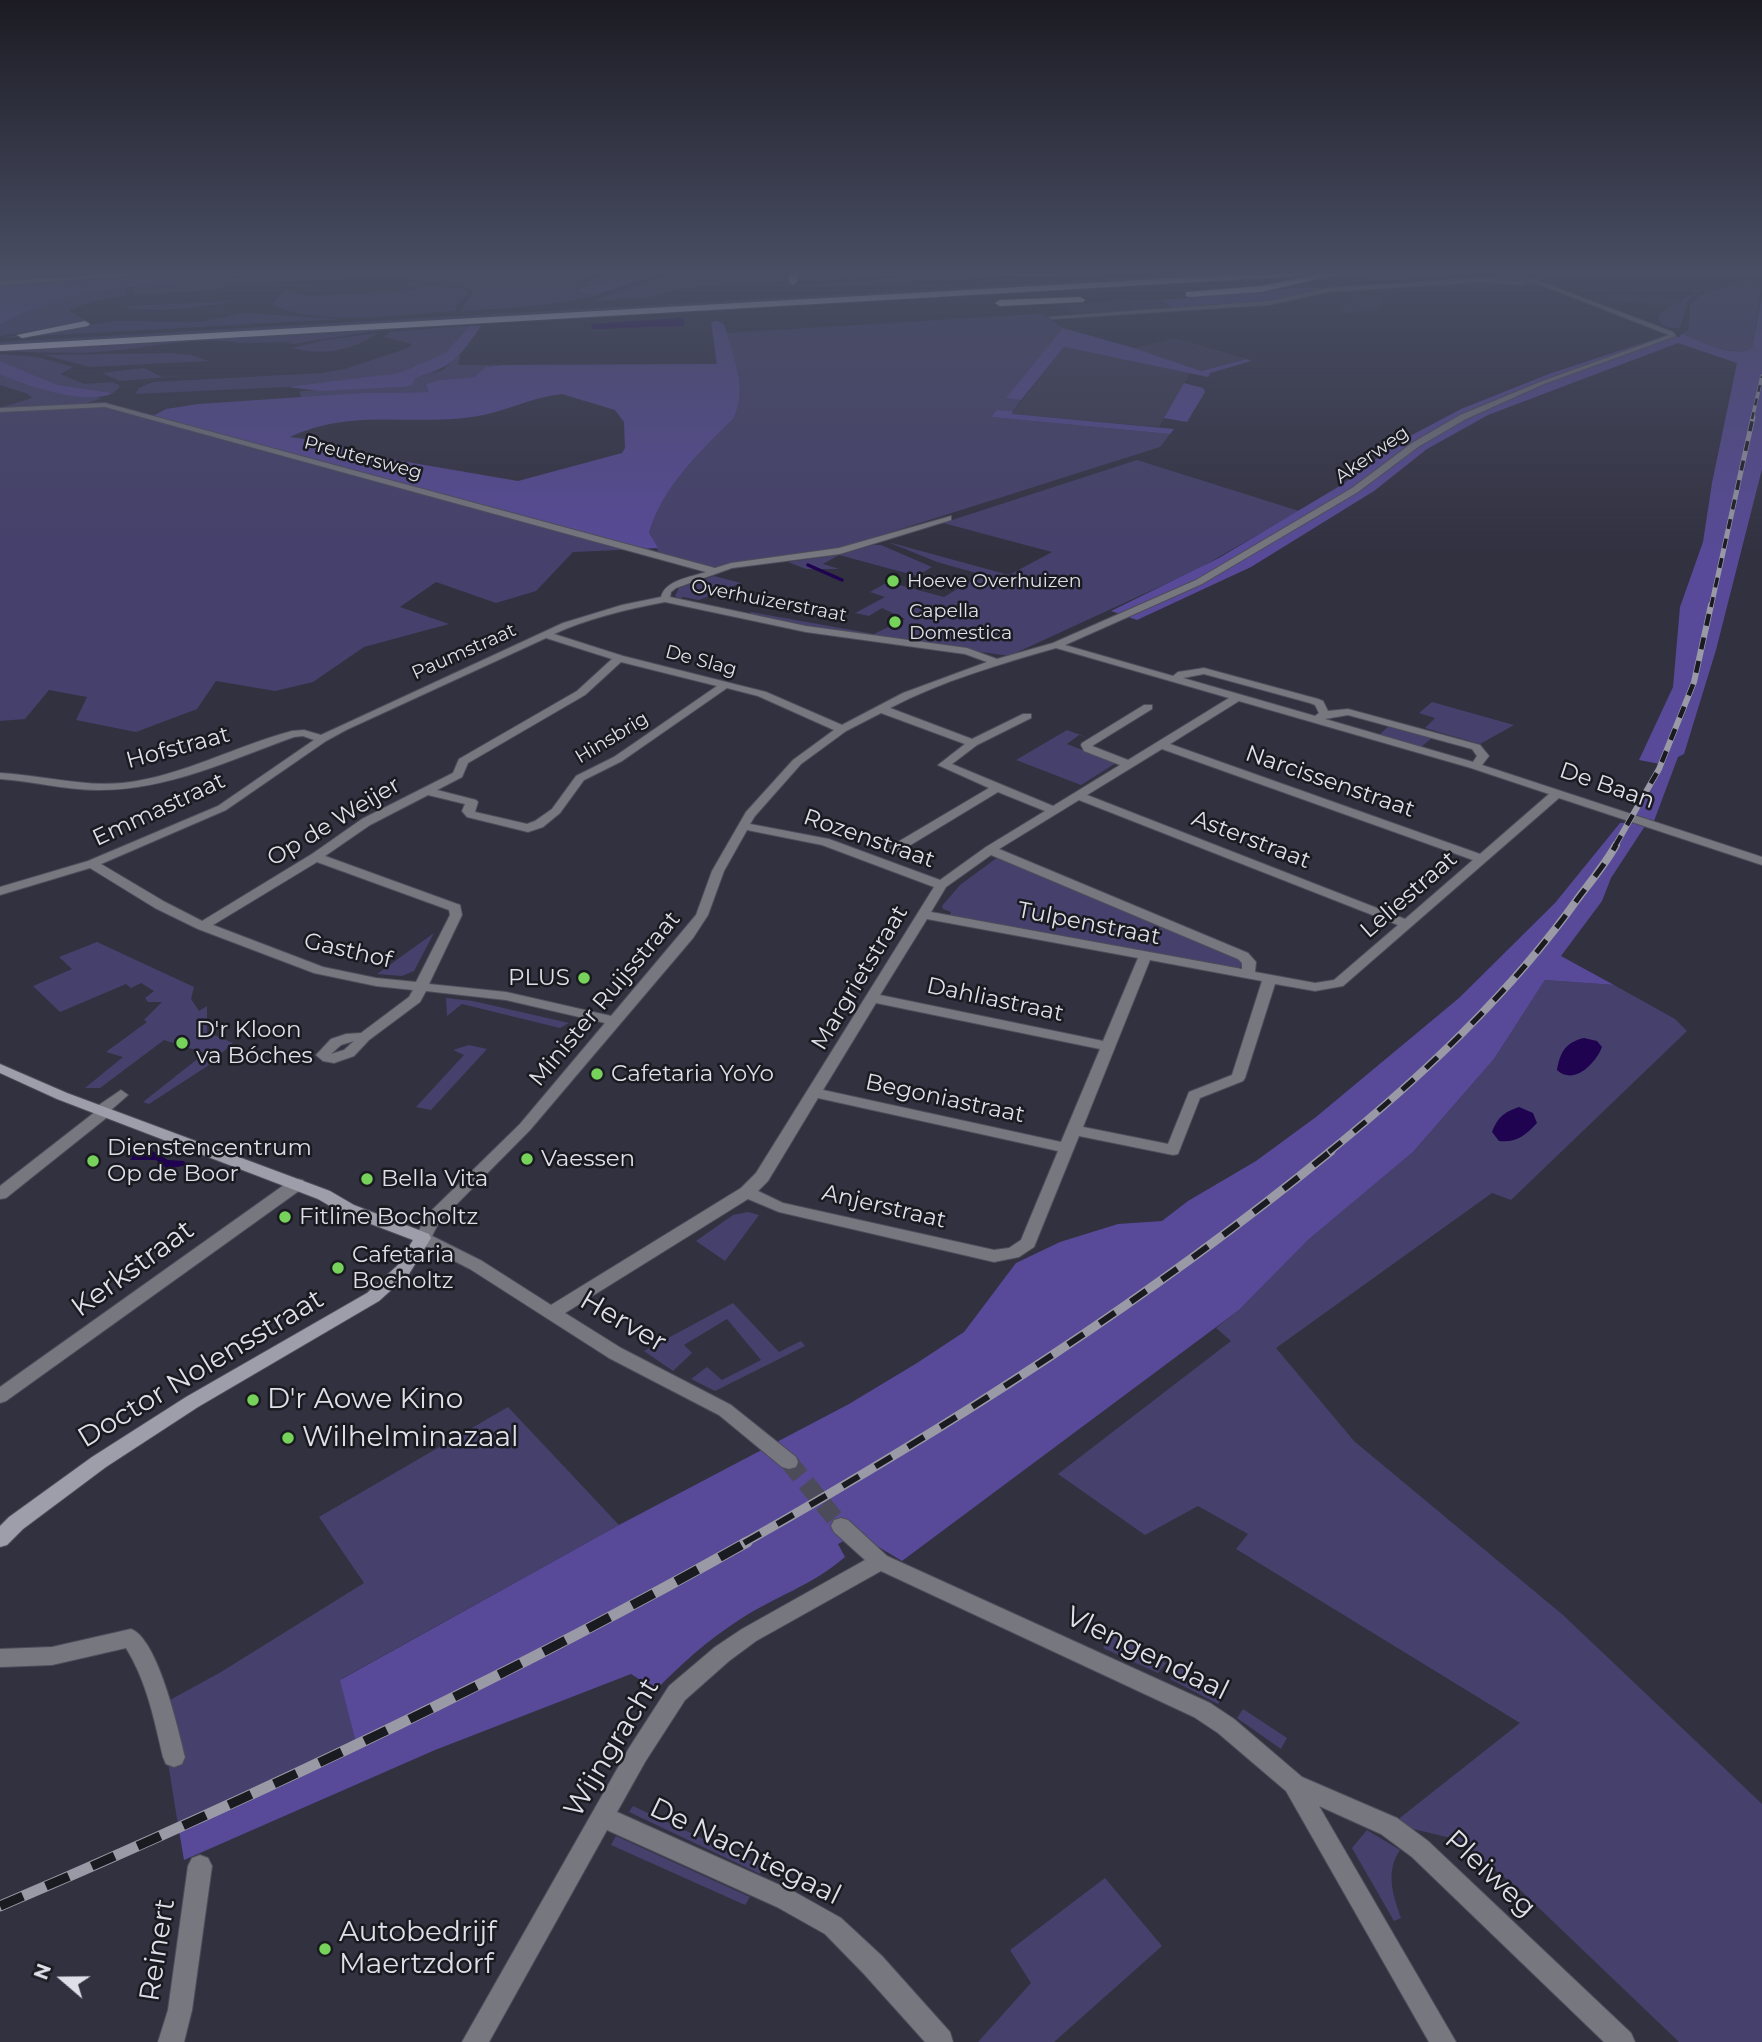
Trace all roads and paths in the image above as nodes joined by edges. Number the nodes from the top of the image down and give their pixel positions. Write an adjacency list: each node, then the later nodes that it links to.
1 (1586, 367): 8 (street, Akerweg)
2 (0, 410): 4 (street, Preutersweg)
3 (948, 519): 5 (street, Overhuizerstraat)
4 (664, 559): 5 (street, Preutersweg); 6 (street)
5 (714, 571): 6 (street, Overhuizerstraat)
6 (668, 592): 7 (street, Paumstraat); 10 (street, Overhuizerstraat)
7 (546, 635): 9 (street, De Slag); 19 (street, Paumstraat)
8 (1056, 645): 10 (street, Minister Ruijsstraat); 11 (street, De Baan)
9 (619, 658): 12 (street, De Slag); 26 (street, Op de Weijer)
10 (996, 662): 15 (street, Minister Ruijsstraat)
11 (1174, 680): 13 (street, De Baan); 17 (street, De Baan)
12 (724, 686): 18 (street, De Slag); 26 (street, Hinsbrig)
13 (1238, 697): 17 (street, De Baan); 21 (street, Margrietstraat)
14 (1148, 707): 22 (street)
15 (879, 708): 18 (street, Minister Ruijsstraat); 20 (street)
16 (1027, 716): 20 (street)
17 (1321, 717): 23 (street, De Baan); 23 (street, De Baan)
18 (842, 729): 30 (street, Minister Ruijsstraat)
19 (322, 739): 24 (street, Hofstraat); 36 (street, Emmastraat)
20 (973, 743): 25 (street)
21 (1162, 745): 22 (street, Margrietstraat); 34 (street, Narcissenstraat)
22 (1129, 764): 28 (street, Margrietstraat)
23 (1475, 766): 27 (street, De Baan)
24 (0, 776)
25 (996, 788): 29 (street); 31 (street)
26 (430, 792): 33 (street, Op de Weijer)
27 (1559, 792): 34 (street, Leliestraat); 35 (street, De Baan)
28 (1080, 796): 29 (street, Margrietstraat); 40 (street, Asterstraat)
29 (1055, 811): 32 (street, Margrietstraat)
30 (742, 826): 37 (street, Rozenstraat); 47 (street, Minister Ruijsstraat)
31 (895, 849)
32 (990, 849): 37 (street, Margrietstraat); 43 (street, Tulpenstraat)
33 (316, 857): 41 (street, Op de Weijer); 45 (street)
34 (1483, 859): 40 (street, Leliestraat)
35 (1762, 861)
36 (92, 864): 38 (street, Emmastraat); 41 (street, Gasthof)
37 (941, 885): 39 (street, Margrietstraat)
38 (0, 891)
39 (922, 914): 42 (street, Tulpenstraat); 46 (street, Margrietstraat)
40 (1407, 924): 44 (street, Leliestraat)
41 (203, 926): 45 (street, Gasthof)
42 (1145, 956): 43 (street, Tulpenstraat); 49 (street)
43 (1248, 975): 44 (street, Tulpenstraat)
44 (1270, 979): 54 (street)
45 (421, 986): 47 (street, Gasthof); 48 (street)
46 (873, 998): 49 (street, Dahliastraat); 51 (street, Margrietstraat)
47 (613, 1021): 59 (street, Minister Ruijsstraat)
48 (364, 1037)
49 (1108, 1046): 54 (street)
50 (0, 1069): 53 (street)
51 (815, 1093): 55 (street, Begoniastraat); 57 (street, Margrietstraat)
52 (121, 1095): 53 (street)
53 (103, 1111): 56 (street); 58 (street)
54 (1074, 1130): 55 (street)
55 (1066, 1148): 57 (street, Anjerstraat)
56 (297, 1184): 59 (street); 61 (street, Kerkstraat)
57 (747, 1192): 60 (street, Margrietstraat)
58 (0, 1194)
59 (423, 1238): 60 (street, Herver); 64 (street, Doctor Nolensstraat)
60 (551, 1313): 62 (street, Herver)
61 (0, 1396)
62 (789, 1462)
63 (841, 1526): 65 (street)
64 (0, 1539)
65 (880, 1562): 68 (street, Vlengendaal); 69 (street, Wijngracht)
66 (0, 1658): 67 (street)
67 (174, 1757)
68 (1294, 1784): 74 (street, Vlengendaal); 75 (street, Pleiweg)
69 (604, 1817): 71 (street, De Nachtegaal); 73 (street, Wijngracht)
70 (200, 1866): 72 (street, Reinert)
71 (941, 2041)
72 (171, 2042)
73 (475, 2042)
74 (1443, 2042)
75 (1622, 2042)

